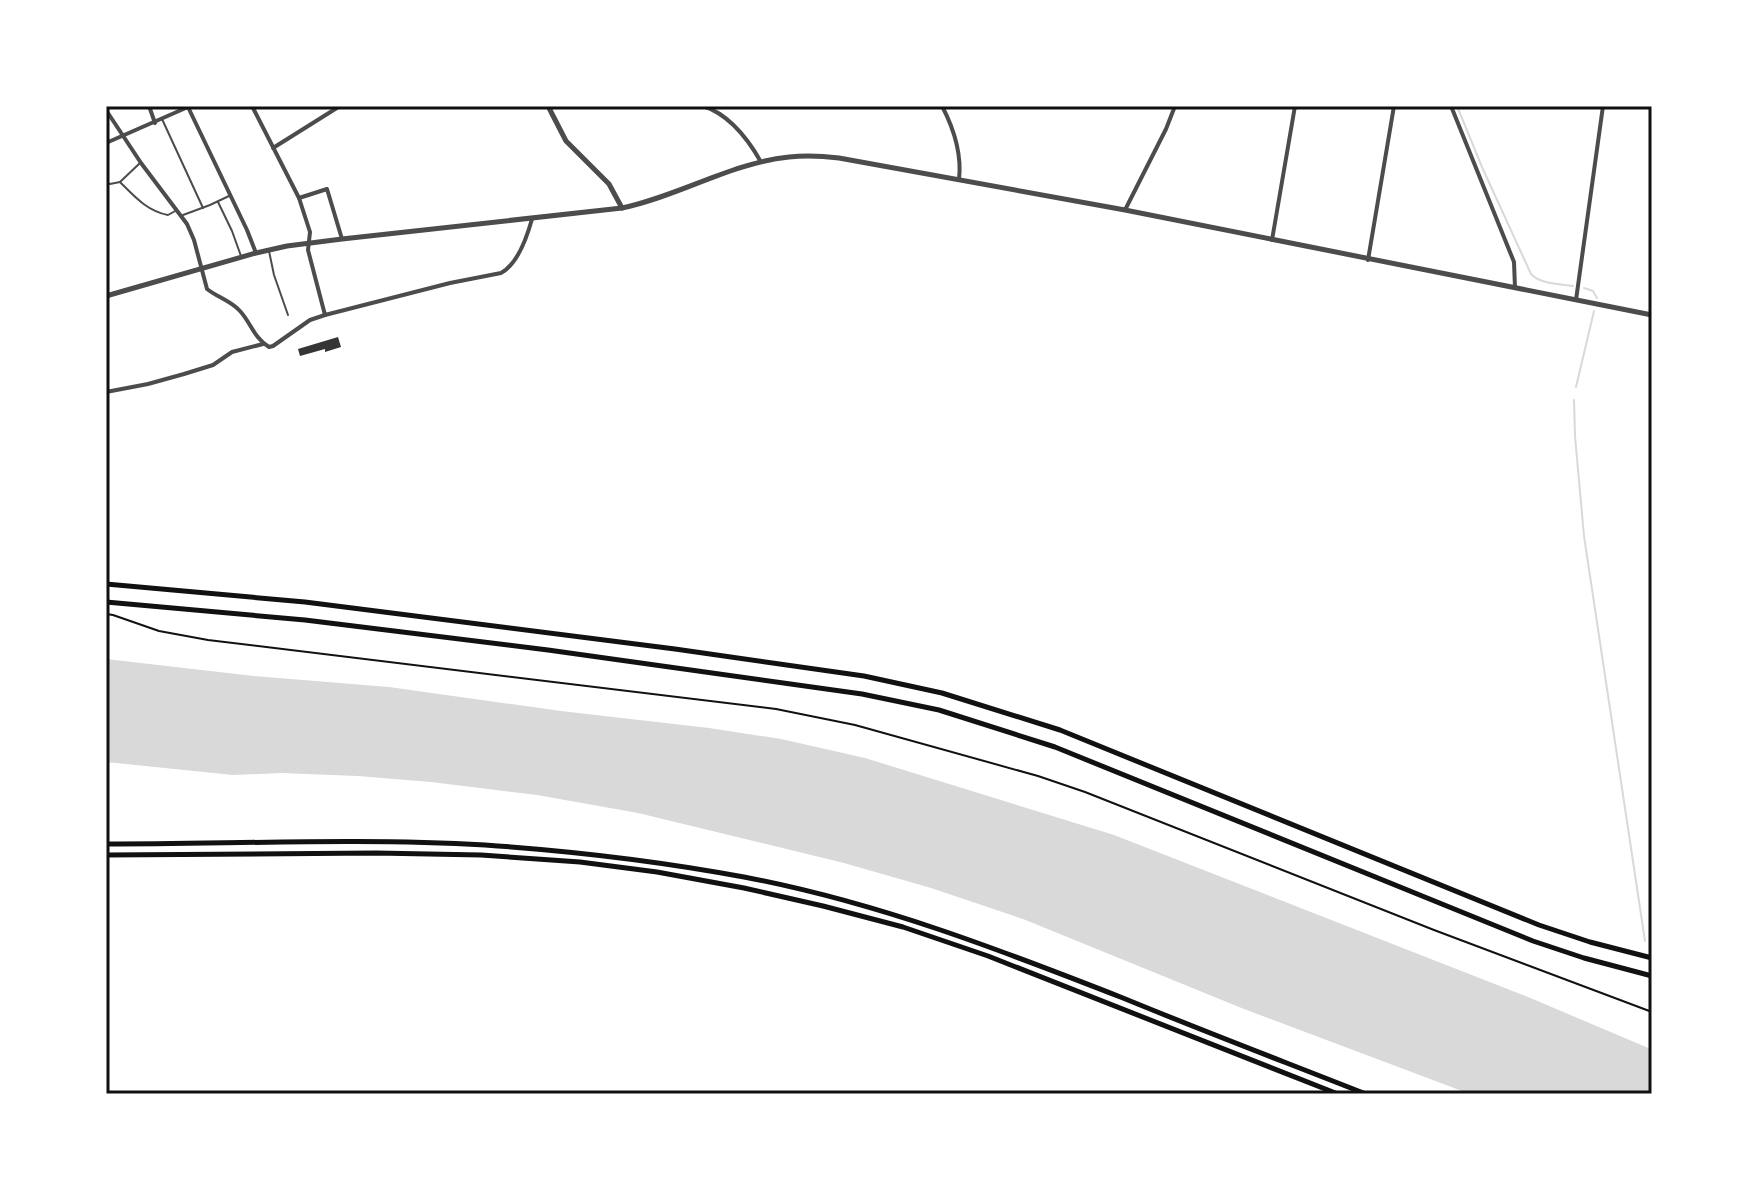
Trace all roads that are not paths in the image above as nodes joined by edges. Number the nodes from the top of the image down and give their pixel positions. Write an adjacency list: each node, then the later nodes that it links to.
1 (149, 106): 15 (street)
2 (189, 106): 14 (street); 25 (street)
3 (252, 106): 18 (street)
4 (340, 106): 18 (street)
5 (548, 106): 29 (street)
6 (703, 106): 19 (street)
7 (942, 106): 21 (street)
8 (1175, 106): 30 (street)
9 (1295, 106): 34 (street)
10 (1394, 106): 39 (street)
11 (1451, 106): 41 (street)
12 (1603, 106): 43 (street)
13 (106, 110): 16 (street)
14 (162, 119): 15 (street); 28 (lane)
15 (155, 123): 16 (street)
16 (123, 136): 17 (street); 20 (street)
17 (106, 143)
18 (273, 148): 26 (street)
19 (761, 162): 21 (street); 29 (street)
20 (141, 163): 22 (lane); 31 (street)
21 (959, 180): 30 (street)
22 (120, 182): 23 (lane); 31 (lane)
23 (108, 183): 24 (lane)
24 (106, 187)
25 (230, 196): 27 (lane); 37 (street)
26 (299, 198): 33 (street); 35 (street)
27 (218, 202): 28 (lane); 38 (lane)
28 (203, 208): 31 (lane)
29 (622, 208): 32 (street)
30 (1125, 210): 34 (street)
31 (180, 212): 40 (street)
32 (532, 219): 33 (street); 45 (street)
33 (342, 239): 35 (street)
34 (1272, 240): 39 (street)
35 (308, 243): 36 (street); 45 (street)
36 (269, 250): 37 (street); 44 (lane)
37 (256, 253): 38 (street)
38 (241, 257): 40 (street)
39 (1368, 260): 41 (street)
40 (202, 269): 42 (street); 47 (street)
41 (1515, 288): 43 (street)
42 (106, 296)
43 (1576, 300): 46 (street)
44 (288, 315)
45 (325, 315): 47 (street)
46 (1652, 315)
47 (263, 344): 48 (street)
48 (106, 392)
49 (106, 584): 53 (main road)
50 (106, 602): 54 (main road)
51 (106, 844): 56 (main road)
52 (106, 855): 55 (main road)
53 (1652, 958)
54 (1652, 976)
55 (1338, 1094)
56 (1366, 1094)

